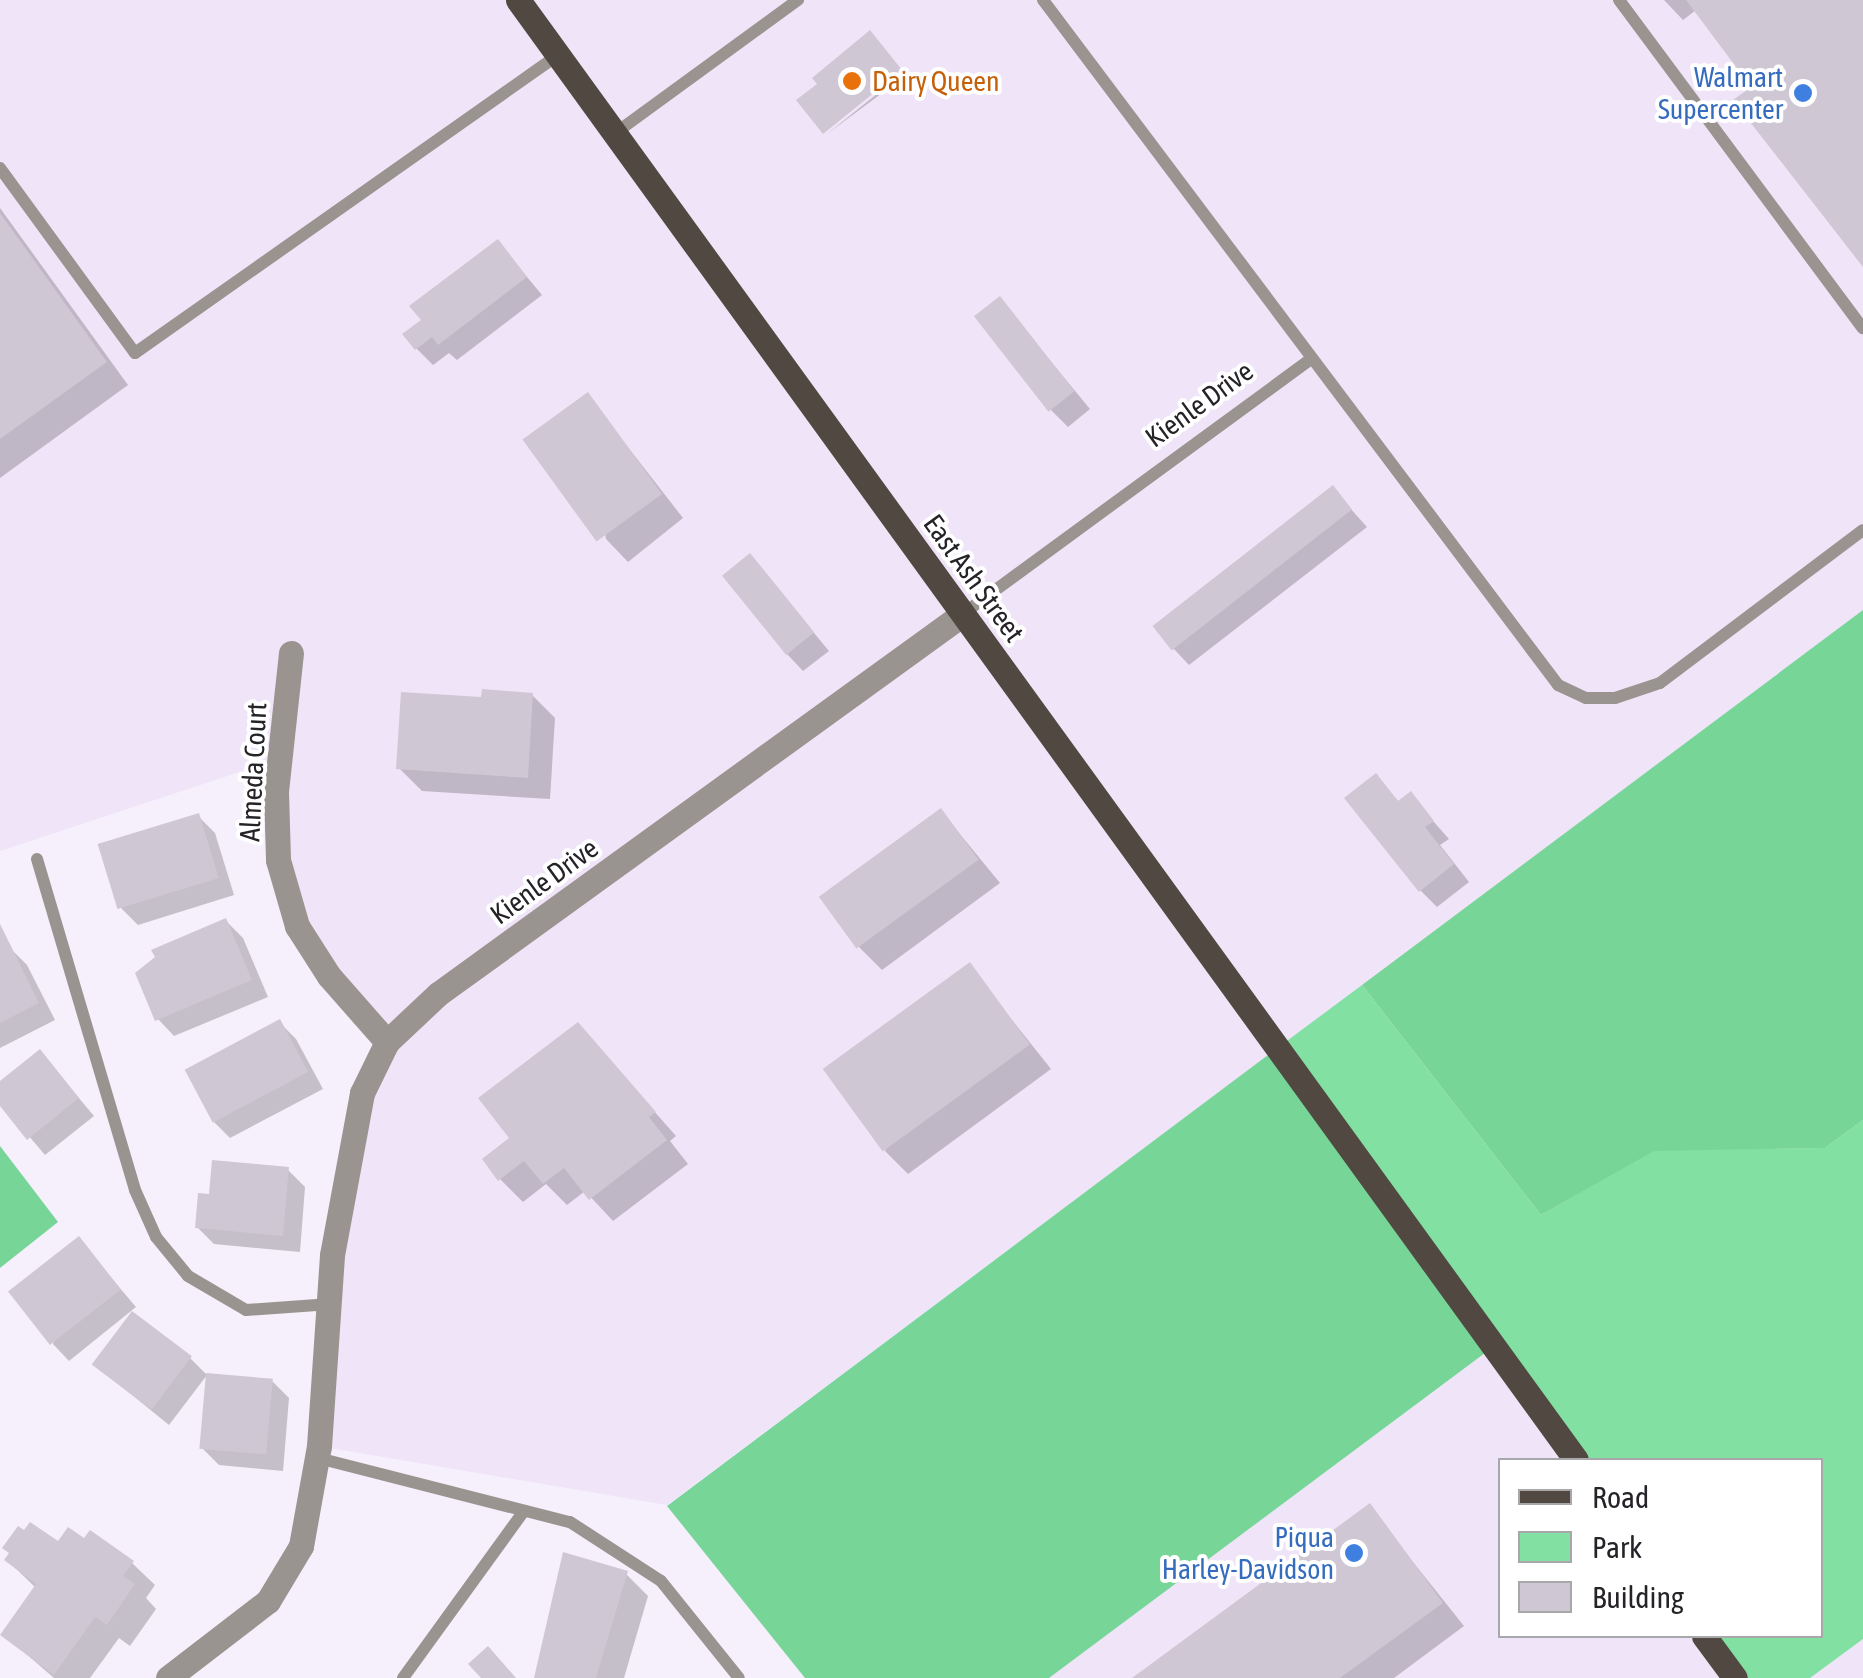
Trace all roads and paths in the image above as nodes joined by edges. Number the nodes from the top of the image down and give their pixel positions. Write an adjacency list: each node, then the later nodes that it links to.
1 (518, 0): 5 (main road, East Ash Street)
2 (798, 0): 6 (lane)
3 (1043, 0): 9 (lane)
4 (1619, 0): 8 (lane)
5 (558, 55): 6 (main road, East Ash Street); 7 (lane)
6 (614, 134): 11 (main road, East Ash Street)
7 (0, 168)
8 (1863, 328)
9 (1312, 358): 10 (lane); 11 (lane, Kienle Drive)
10 (1863, 530)
11 (964, 613): 14 (street, Kienle Drive); 17 (main road, East Ash Street)
12 (291, 652): 14 (street, Almeda Court)
13 (36, 859): 15 (lane)
14 (387, 1042): 15 (street, Kienle Drive)
15 (331, 1304): 16 (street, Kienle Drive)
16 (318, 1458): 18 (lane); 20 (street, Kienle Drive)
17 (1575, 1458)
18 (523, 1512): 21 (lane); 22 (lane)
19 (1705, 1638): 23 (main road)
20 (168, 1678)
21 (403, 1678)
22 (739, 1678)
23 (1735, 1678)

